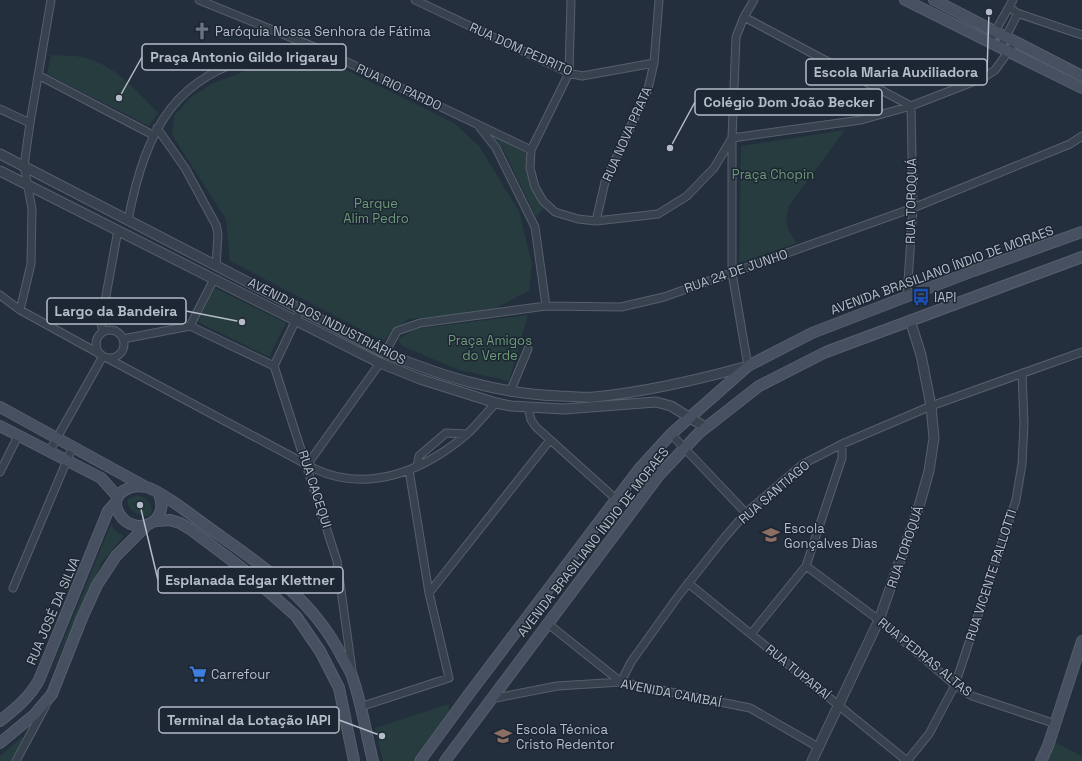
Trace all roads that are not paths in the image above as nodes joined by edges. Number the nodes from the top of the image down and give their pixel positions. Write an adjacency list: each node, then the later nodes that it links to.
1 (51, 0): 21 (street)
2 (199, 0): 9 (street, RUA RIO PARDO)
3 (415, 0): 20 (street, RUA DOM PEDRITO)
4 (571, 0): 20 (street)
5 (659, 0): 19 (street, RUA NOVA PRATA)
6 (754, 0): 12 (street)
7 (905, 0): 16 (main road)
8 (934, 0): 13 (main road)
9 (207, 2): 18 (street, RUA RIO PARDO)
10 (1011, 3): 11 (street); 13 (street)
11 (1017, 12): 14 (street); 15 (street)
12 (744, 16): 24 (street); 30 (street)
13 (995, 31): 15 (main road); 16 (street)
14 (1082, 35)
15 (1010, 39): 17 (street); 17 (street); 22 (main road)
16 (989, 42): 17 (main road)
17 (1004, 50): 23 (main road); 24 (street)
18 (324, 51): 27 (street, RUA RIO PARDO); 28 (street)
19 (654, 64): 20 (street, RUA DOM PEDRITO); 38 (street, RUA NOVA PRATA)
20 (569, 72): 31 (street)
21 (38, 75): 26 (street); 28 (street)
22 (1082, 76)
23 (1082, 88)
24 (911, 106): 30 (street); 36 (street, RUA TOROQUÁ)
25 (0, 109): 26 (street)
26 (30, 123): 33 (street)
27 (476, 123): 31 (street, RUA RIO PARDO); 49 (street)
28 (155, 131): 37 (street); 44 (street)
29 (1082, 136): 36 (street, RUA 24 DE JUNHO)
30 (732, 138): 38 (street); 45 (street)
31 (531, 150): 38 (street)
32 (0, 154): 33 (street, AVENIDA DOS INDUSTRIÁRIOS)
33 (24, 166): 35 (street); 37 (street, AVENIDA DOS INDUSTRIÁRIOS)
34 (0, 171): 35 (street, AVENIDA DOS INDUSTRIÁRIOS)
35 (28, 185): 39 (street, AVENIDA DOS INDUSTRIÁRIOS); 51 (street)
36 (913, 208): 45 (street, RUA 24 DE JUNHO); 48 (street, RUA TOROQUÁ)
37 (128, 220): 41 (street, AVENIDA DOS INDUSTRIÁRIOS)
38 (596, 221)
39 (118, 230): 42 (street, AVENIDA DOS INDUSTRIÁRIOS); 55 (street)
40 (1082, 232): 48 (main road, AVENIDA BRASILIANO ÍNDIO DE MORAES)
41 (164, 239): 42 (street); 44 (street, AVENIDA DOS INDUSTRIÁRIOS)
42 (158, 251): 46 (street, AVENIDA DOS INDUSTRIÁRIOS)
43 (1082, 257): 53 (main road, AVENIDA BRASILIANO ÍNDIO DE MORAES)
44 (216, 266): 50 (street, AVENIDA DOS INDUSTRIÁRIOS)
45 (732, 273): 49 (street, RUA 24 DE JUNHO); 64 (street)
46 (214, 279): 52 (street, AVENIDA DOS INDUSTRIÁRIOS); 54 (street)
47 (0, 295): 51 (street)
48 (908, 296): 64 (main road, AVENIDA BRASILIANO ÍNDIO DE MORAES)
49 (546, 306): 59 (street, RUA 24 DE JUNHO)
50 (302, 309): 52 (street); 59 (street, AVENIDA DOS INDUSTRIÁRIOS)
51 (20, 310): 60 (street)
52 (296, 320): 62 (street, AVENIDA DOS INDUSTRIÁRIOS); 63 (street)
53 (910, 320): 70 (street, RUA TOROQUÁ); 75 (main road, AVENIDA BRASILIANO ÍNDIO DE MORAES)
54 (190, 326): 56 (street); 63 (street)
55 (103, 332): 56 (street); 60 (street)
56 (123, 339): 60 (street)
57 (528, 349): 67 (street)
58 (1082, 352): 66 (street, RUA SANTIAGO)
59 (385, 353): 61 (street, AVENIDA DOS INDUSTRIÁRIOS)
60 (103, 356): 78 (street); 86 (street)
61 (405, 361): 65 (street); 67 (street, AVENIDA DOS INDUSTRIÁRIOS)
62 (380, 363): 65 (street, AVENIDA DOS INDUSTRIÁRIOS); 86 (street)
63 (274, 366): 86 (street, RUA CACEQUI)
64 (748, 366): 68 (street, AVENIDA DOS INDUSTRIÁRIOS); 73 (main road, AVENIDA BRASILIANO ÍNDIO DE MORAES)
65 (401, 371): 69 (street, AVENIDA DOS INDUSTRIÁRIOS)
66 (1022, 373): 70 (street, RUA SANTIAGO); 106 (street, RUA VICENTE PALLOTTI)
67 (510, 392): 68 (street, AVENIDA DOS INDUSTRIÁRIOS)
68 (530, 394): 72 (street)
69 (496, 403): 72 (street, AVENIDA DOS INDUSTRIÁRIOS); 76 (street)
70 (931, 406): 81 (street, RUA SANTIAGO); 100 (street, RUA TOROQUÁ)
71 (0, 407): 78 (main road)
72 (528, 407): 73 (street, AVENIDA DOS INDUSTRIÁRIOS); 80 (street)
73 (689, 417): 75 (street, AVENIDA DOS INDUSTRIÁRIOS); 77 (main road, AVENIDA BRASILIANO ÍNDIO DE MORAES)
74 (0, 426): 79 (main road)
75 (705, 427): 83 (main road, AVENIDA BRASILIANO ÍNDIO DE MORAES)
76 (467, 434): 87 (street); 87 (street)
77 (671, 434): 83 (street); 93 (main road, AVENIDA BRASILIANO ÍNDIO DE MORAES)
78 (57, 437): 82 (main road); 84 (street)
79 (16, 440): 84 (main road); 89 (street)
80 (550, 440): 93 (street); 99 (street)
81 (842, 444): 94 (street, RUA SANTIAGO); 96 (street)
82 (73, 446): 85 (street); 90 (main road)
83 (684, 448): 94 (street); 101 (main road, AVENIDA BRASILIANO ÍNDIO DE MORAES)
84 (49, 452): 85 (main road)
85 (68, 461): 92 (main road); 98 (street)
86 (307, 465): 88 (street); 104 (street, RUA CACEQUI)
87 (417, 467): 88 (street)
88 (409, 470): 99 (street)
89 (0, 472)
90 (146, 487): 91 (main road); 92 (main road)
91 (158, 494): 95 (main road); 104 (main road)
92 (117, 499): 95 (main road); 111 (main road, RUA JOSÉ DA SILVA)
93 (616, 499): 118 (main road, AVENIDA BRASILIANO ÍNDIO DE MORAES)
94 (746, 513): 97 (street, RUA SANTIAGO)
95 (150, 524): 107 (main road); 116 (main road)
96 (806, 566): 100 (street, RUA PEDRAS ALTAS); 102 (street)
97 (688, 583): 102 (street, RUA TUPARAÍ); 105 (street, RUA SANTIAGO)
98 (13, 588)
99 (429, 593): 110 (street)
100 (879, 620): 106 (street, RUA PEDRAS ALTAS); 109 (street, RUA TOROQUÁ)
101 (547, 623): 105 (street); 108 (main road, AVENIDA BRASILIANO ÍNDIO DE MORAES)
102 (751, 634): 109 (street, RUA TUPARAÍ)
103 (1082, 640): 112 (main road)
104 (353, 678): 110 (main road)
105 (621, 682): 108 (street, AVENIDA CAMBAÍ); 114 (street, AVENIDA CAMBAÍ)
106 (955, 685): 112 (street, RUA PEDRAS ALTAS); 121 (street, RUA VICENTE PALLOTTI)
107 (52, 694): 113 (main road); 115 (street)
108 (490, 699): 119 (main road, AVENIDA BRASILIANO ÍNDIO DE MORAES)
109 (839, 704): 114 (street, RUA TOROQUÁ); 121 (street, RUA TUPARAÍ)
110 (360, 707): 117 (main road)
111 (0, 722)
112 (1056, 724): 122 (main road)
113 (0, 743)
114 (818, 747): 120 (street, RUA TOROQUÁ)
115 (16, 761)
116 (354, 761)
117 (373, 761)
118 (420, 761)
119 (445, 761)
120 (812, 761)
121 (907, 761)
122 (1041, 761)

